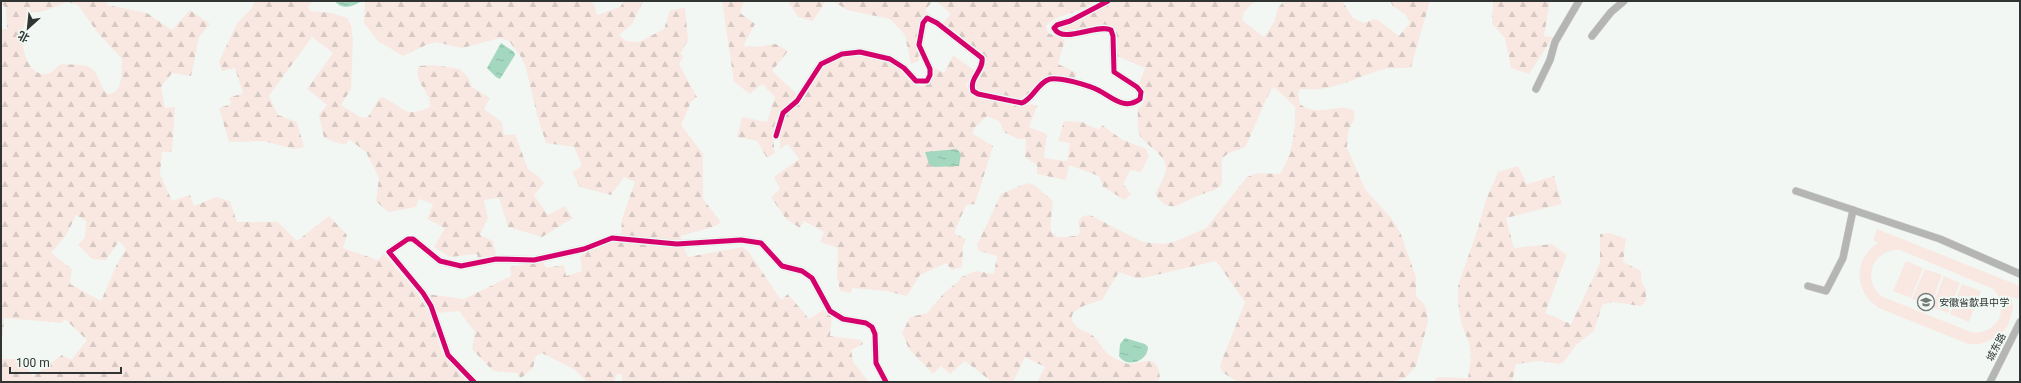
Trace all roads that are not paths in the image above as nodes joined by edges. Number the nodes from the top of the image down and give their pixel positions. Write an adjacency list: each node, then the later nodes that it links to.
1 (1108, 1): 6 (street)
2 (1579, 1): 5 (street)
3 (1624, 1): 4 (street)
4 (1592, 36)
5 (1536, 89)
6 (776, 136)
7 (1796, 191): 8 (street)
8 (1853, 210): 9 (street); 10 (street)
9 (2020, 274)
10 (1808, 286)
11 (2020, 322): 14 (street, 城东路)
12 (474, 382): 13 (street)
13 (886, 382)
14 (1990, 382)

